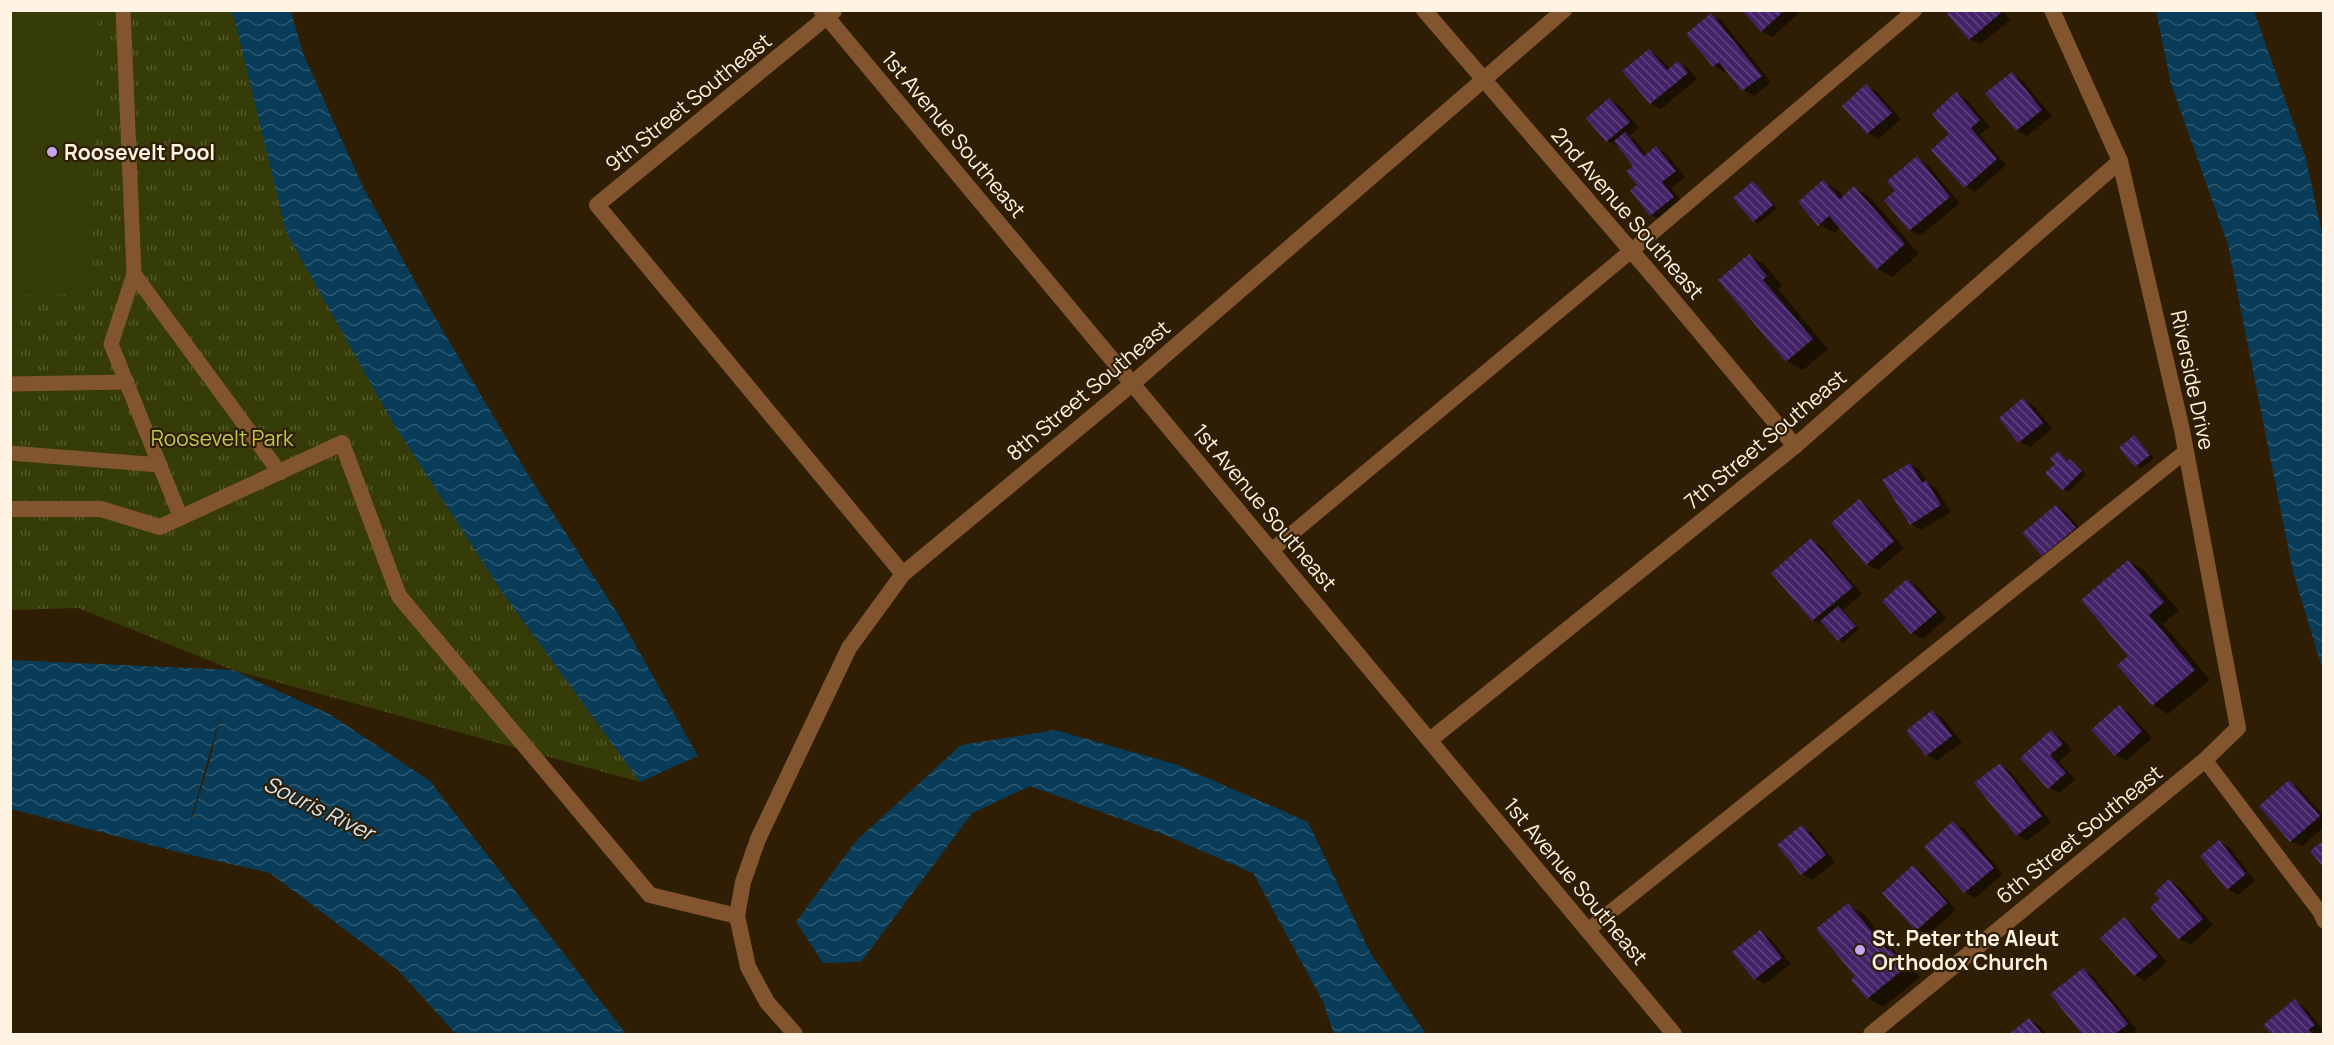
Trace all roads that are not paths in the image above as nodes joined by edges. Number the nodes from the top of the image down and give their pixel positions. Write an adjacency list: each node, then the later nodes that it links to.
1 (123, 10): 10 (lane)
2 (1424, 10): 7 (street, 2nd Avenue Southeast)
3 (1564, 10): 7 (street, 8th Street Southeast)
4 (1915, 10): 9 (lane)
5 (2052, 10): 8 (street, Riverside Drive)
6 (827, 13): 12 (street, 1st Avenue Southeast); 22 (street, 9th Street Southeast)
7 (1483, 79): 9 (street, 2nd Avenue Southeast); 12 (street, 8th Street Southeast)
8 (2120, 161): 14 (street, 7th Street Southeast); 15 (street, Riverside Drive)
9 (1631, 251): 14 (street, 2nd Avenue Southeast); 21 (lane)
10 (134, 274): 11 (lane); 18 (lane)
11 (127, 382): 13 (lane); 17 (lane)
12 (1132, 383): 21 (street, 1st Avenue Southeast); 22 (street, 8th Street Southeast)
13 (10, 384)
14 (1795, 446): 23 (street, 7th Street Southeast)
15 (2186, 451): 24 (street, Riverside Drive); 27 (lane)
16 (10, 453): 17 (lane)
17 (160, 465): 20 (lane)
18 (280, 473): 20 (street); 25 (street)
19 (10, 509): 20 (street)
20 (181, 518)
21 (1272, 550): 23 (street, 1st Avenue Southeast)
22 (903, 574): 25 (street, 8th Street Southeast)
23 (1430, 740): 27 (street, 1st Avenue Southeast)
24 (2205, 760): 26 (lane); 30 (street, 6th Street Southeast)
25 (737, 916): 28 (street)
26 (2324, 921)
27 (1588, 930): 29 (street, 1st Avenue Southeast)
28 (795, 1035)
29 (1674, 1035)
30 (1871, 1035)

